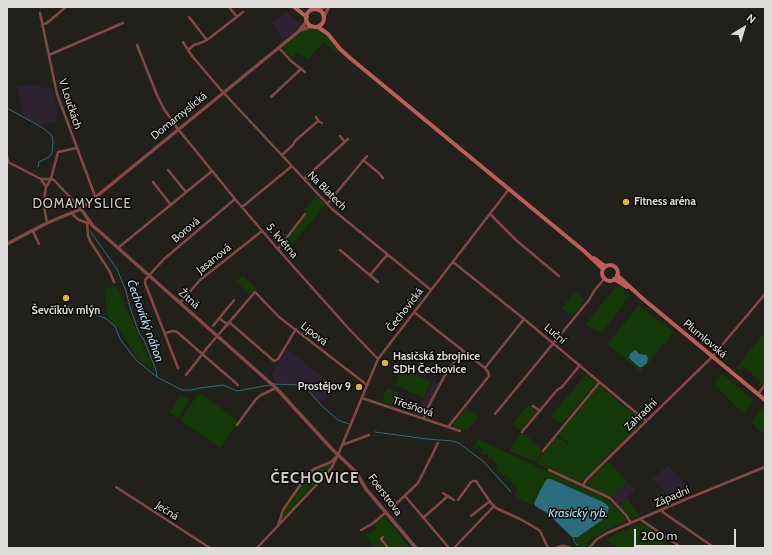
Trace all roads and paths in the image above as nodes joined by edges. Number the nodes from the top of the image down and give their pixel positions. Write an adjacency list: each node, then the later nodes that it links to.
1 (66, 7): 16 (street)
2 (229, 7): 12 (street)
3 (295, 7): 7 (main road); 13 (main road)
4 (325, 7): 6 (street)
5 (329, 7): 10 (street)
6 (318, 10): 7 (main road); 10 (main road)
7 (311, 11): 13 (main road)
8 (243, 12): 12 (street)
9 (40, 13): 16 (street, V Loučkách)
10 (324, 16): 15 (main road)
11 (189, 17): 21 (street)
12 (237, 17): 21 (street)
13 (307, 19): 17 (main road); 19 (street, Domamyslická)
14 (123, 23): 26 (street)
15 (323, 23): 18 (main road); 20 (main road)
16 (43, 24): 26 (street, V Loučkách)
17 (312, 26): 18 (main road); 19 (street, Domamyslická)
18 (318, 27): 20 (main road)
19 (298, 32): 24 (street, Domamyslická)
20 (328, 34): 53 (main road, Plumlovská)
21 (207, 40): 25 (street)
22 (183, 42): 25 (street, Na Blatech)
23 (137, 45): 34 (street, 5. května)
24 (279, 48): 27 (street); 29 (street, Domamyslická)
25 (188, 50): 29 (street, Na Blatech)
26 (49, 55): 38 (street, V Loučkách)
27 (301, 68): 28 (street); 30 (street)
28 (305, 72)
29 (223, 92): 34 (street, Domamyslická); 39 (street, Na Blatech)
30 (271, 97)
31 (316, 118): 32 (street)
32 (318, 121): 33 (street); 39 (street)
33 (322, 123)
34 (178, 129): 46 (street, 5. května); 55 (street, Domamyslická)
35 (340, 136): 37 (street)
36 (348, 139): 37 (street)
37 (345, 142): 50 (street)
38 (77, 148): 49 (street); 55 (street, V Loučkách)
39 (282, 155): 44 (street, Na Blatech)
40 (7, 156): 43 (street)
41 (367, 156): 42 (street)
42 (363, 160): 47 (street); 57 (street)
43 (7, 162): 48 (street)
44 (292, 166): 50 (street, Na Blatech); 59 (street)
45 (168, 170): 54 (street)
46 (212, 171): 54 (street); 56 (street, 5. května)
47 (383, 178)
48 (41, 179): 49 (street); 52 (street)
49 (51, 179): 52 (street); 60 (street)
50 (304, 179): 57 (street, Na Blatech)
51 (153, 182): 58 (street)
52 (46, 187): 64 (street)
53 (509, 189): 63 (street, Čechovická); 75 (main road, Plumlovská)
54 (186, 192): 58 (street)
55 (95, 196): 60 (street, Domamyslická)
56 (235, 199): 59 (street, 5. května); 77 (street, Borová)
57 (327, 204): 73 (street, Na Blatech)
58 (171, 205): 70 (street)
59 (242, 207): 67 (street, 5. května)
60 (81, 209): 61 (street, Domamyslická); 65 (street, Žitná)
61 (70, 212): 64 (street, Domamyslická); 65 (street, Žitná)
62 (305, 214): 71 (street)
63 (490, 214): 74 (street, Čechovická); 78 (street)
64 (47, 223): 66 (street, Domamyslická)
65 (89, 223): 70 (street, Žitná); 82 (street, Žitná)
66 (33, 230): 68 (street, Domamyslická); 69 (street)
67 (262, 231): 71 (street, 5. května); 88 (street, Jasanová)
68 (7, 244)
69 (39, 244)
70 (118, 248): 77 (street, Žitná)
71 (278, 249): 101 (street, 5. května)
72 (340, 250): 76 (street)
73 (387, 255): 76 (street); 84 (street, Na Blatech)
74 (453, 262): 84 (street, Čechovická); 91 (street, Luční)
75 (604, 268): 79 (main road, Plumlovská); 80 (main road)
76 (370, 275): 83 (street)
77 (149, 276): 88 (street, Žitná); 95 (street)
78 (559, 276)
79 (617, 276): 81 (main road); 85 (main road, Plumlovská)
80 (604, 278): 81 (main road, Plumlovská); 97 (street)
81 (614, 280): 85 (main road, Plumlovská)
82 (114, 282)
83 (378, 282)
84 (431, 290): 89 (street, Čechovická)
85 (633, 291): 100 (main road, Plumlovská)
86 (765, 294): 100 (street, Zahradní)
87 (234, 300): 90 (street)
88 (180, 303): 96 (street, Žitná)
89 (414, 312): 98 (street); 101 (street, Čechovická)
90 (219, 318): 92 (street); 93 (street)
91 (524, 319): 97 (street, Luční); 104 (street)
92 (228, 323): 94 (street, Lipová); 94 (street); 96 (street)
93 (213, 326)
94 (296, 330): 108 (street, Lipová)
95 (165, 333): 99 (street); 103 (street)
96 (218, 336): 99 (street); 110 (street, Žitná)
97 (554, 344): 102 (street, Luční); 116 (street)
98 (464, 351): 104 (street); 117 (street)
99 (202, 354): 105 (street); 107 (street)
100 (712, 357): 111 (main road, Plumlovská); 118 (street, Zahradní)
101 (378, 358): 108 (street, Čechovická)
102 (580, 365): 106 (street, Luční); 115 (street)
103 (178, 368)
104 (485, 368): 120 (street)
105 (186, 375)
106 (599, 382): 118 (street, Luční); 126 (street)
107 (238, 385)
108 (367, 385): 112 (street, Čechovická)
109 (765, 385): 111 (street)
110 (275, 387): 119 (street); 127 (street, Žitná)
111 (757, 394): 113 (main road, Plumlovská)
112 (362, 398): 117 (street, Třešňová); 125 (street, Čechovická)
113 (765, 400)
114 (533, 406): 115 (street)
115 (540, 411): 122 (street)
116 (495, 414)
117 (424, 418): 120 (street, Třešňová)
118 (646, 421): 130 (street, Zahradní)
119 (238, 425)
120 (448, 427): 121 (street, Třešňová)
121 (460, 431)
122 (522, 432)
123 (369, 435): 125 (street)
124 (438, 444): 133 (street)
125 (342, 445): 127 (street, Čechovická)
126 (543, 451)
127 (338, 455): 139 (street, Foerstrova); 144 (street, Čechovická); 144 (street, Čechovická)
128 (765, 467): 138 (street, Západní)
129 (548, 470): 130 (street)
130 (583, 486): 143 (street)
131 (116, 487): 147 (street, Ječná)
132 (443, 493): 134 (street)
133 (405, 496): 136 (street); 141 (street)
134 (448, 496): 135 (street); 141 (street)
135 (490, 501): 137 (street); 140 (street)
136 (396, 504)
137 (494, 506): 152 (street); 153 (street)
138 (661, 510): 142 (street, Západní); 158 (street)
139 (385, 513): 145 (street); 150 (street, Foerstrova)
140 (470, 516)
141 (423, 518): 151 (street)
142 (640, 519): 143 (street, Západní); 157 (street)
143 (631, 523): 156 (street, Západní)
144 (278, 526): 148 (street, Čechovická)
145 (361, 530)
146 (383, 537): 149 (street)
147 (210, 548)
148 (257, 548)
149 (388, 548)
150 (416, 548)
151 (449, 548)
152 (454, 548)
153 (548, 548)
154 (556, 548): 155 (street)
155 (570, 548)
156 (589, 548)
157 (682, 548)
158 (715, 548)

